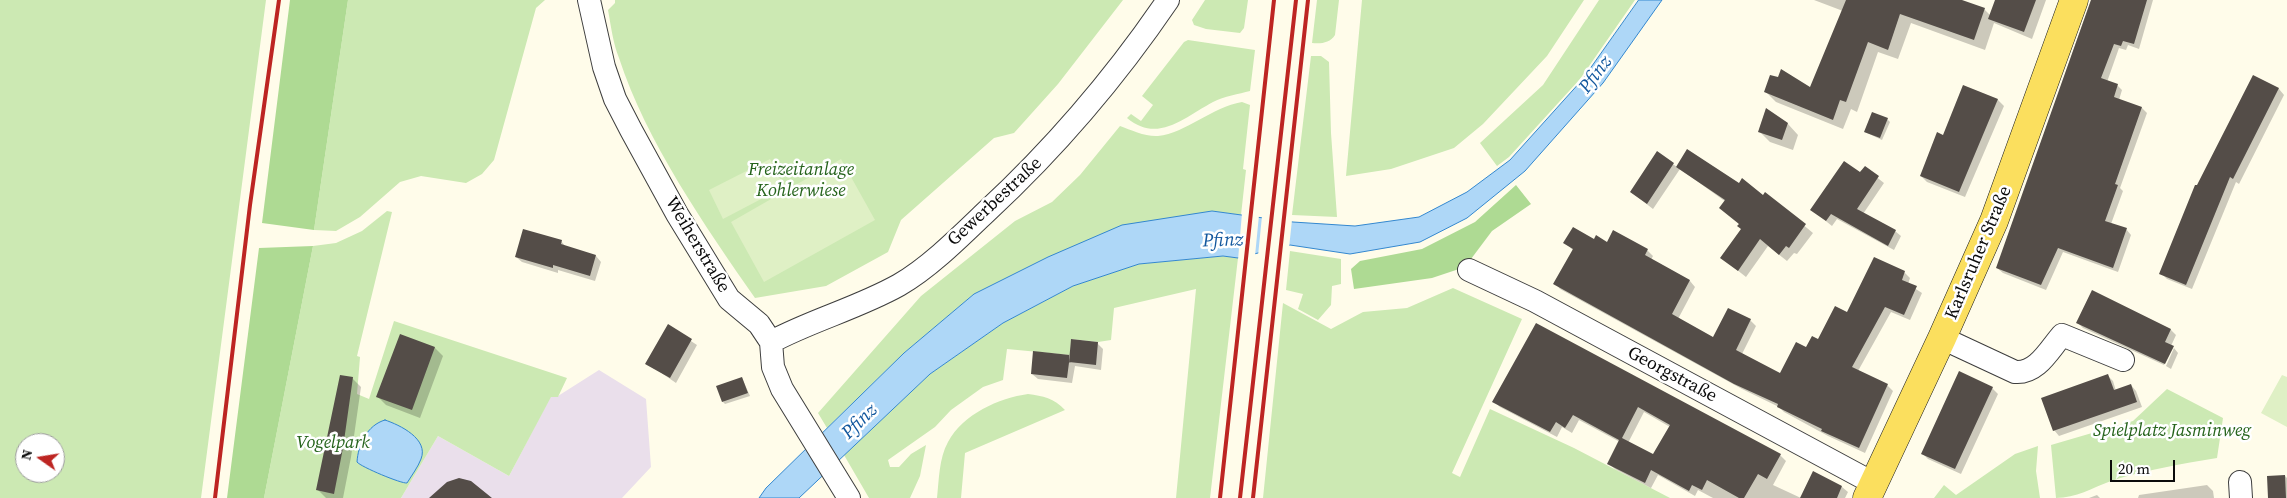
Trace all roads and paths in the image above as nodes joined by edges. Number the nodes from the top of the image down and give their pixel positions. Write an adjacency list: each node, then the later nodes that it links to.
1 (589, 0): 6 (street, Weiherstraße)
2 (1168, 0): 6 (street, Gewerbestraße)
3 (2074, 0): 5 (main road, Karlsruher Straße)
4 (1469, 270): 8 (street, Georgstraße)
5 (1942, 338): 7 (street); 8 (main road, Karlsruher Straße)
6 (771, 342): 9 (street, Weiherstraße)
7 (2123, 360)
8 (1870, 490)
9 (849, 498)

